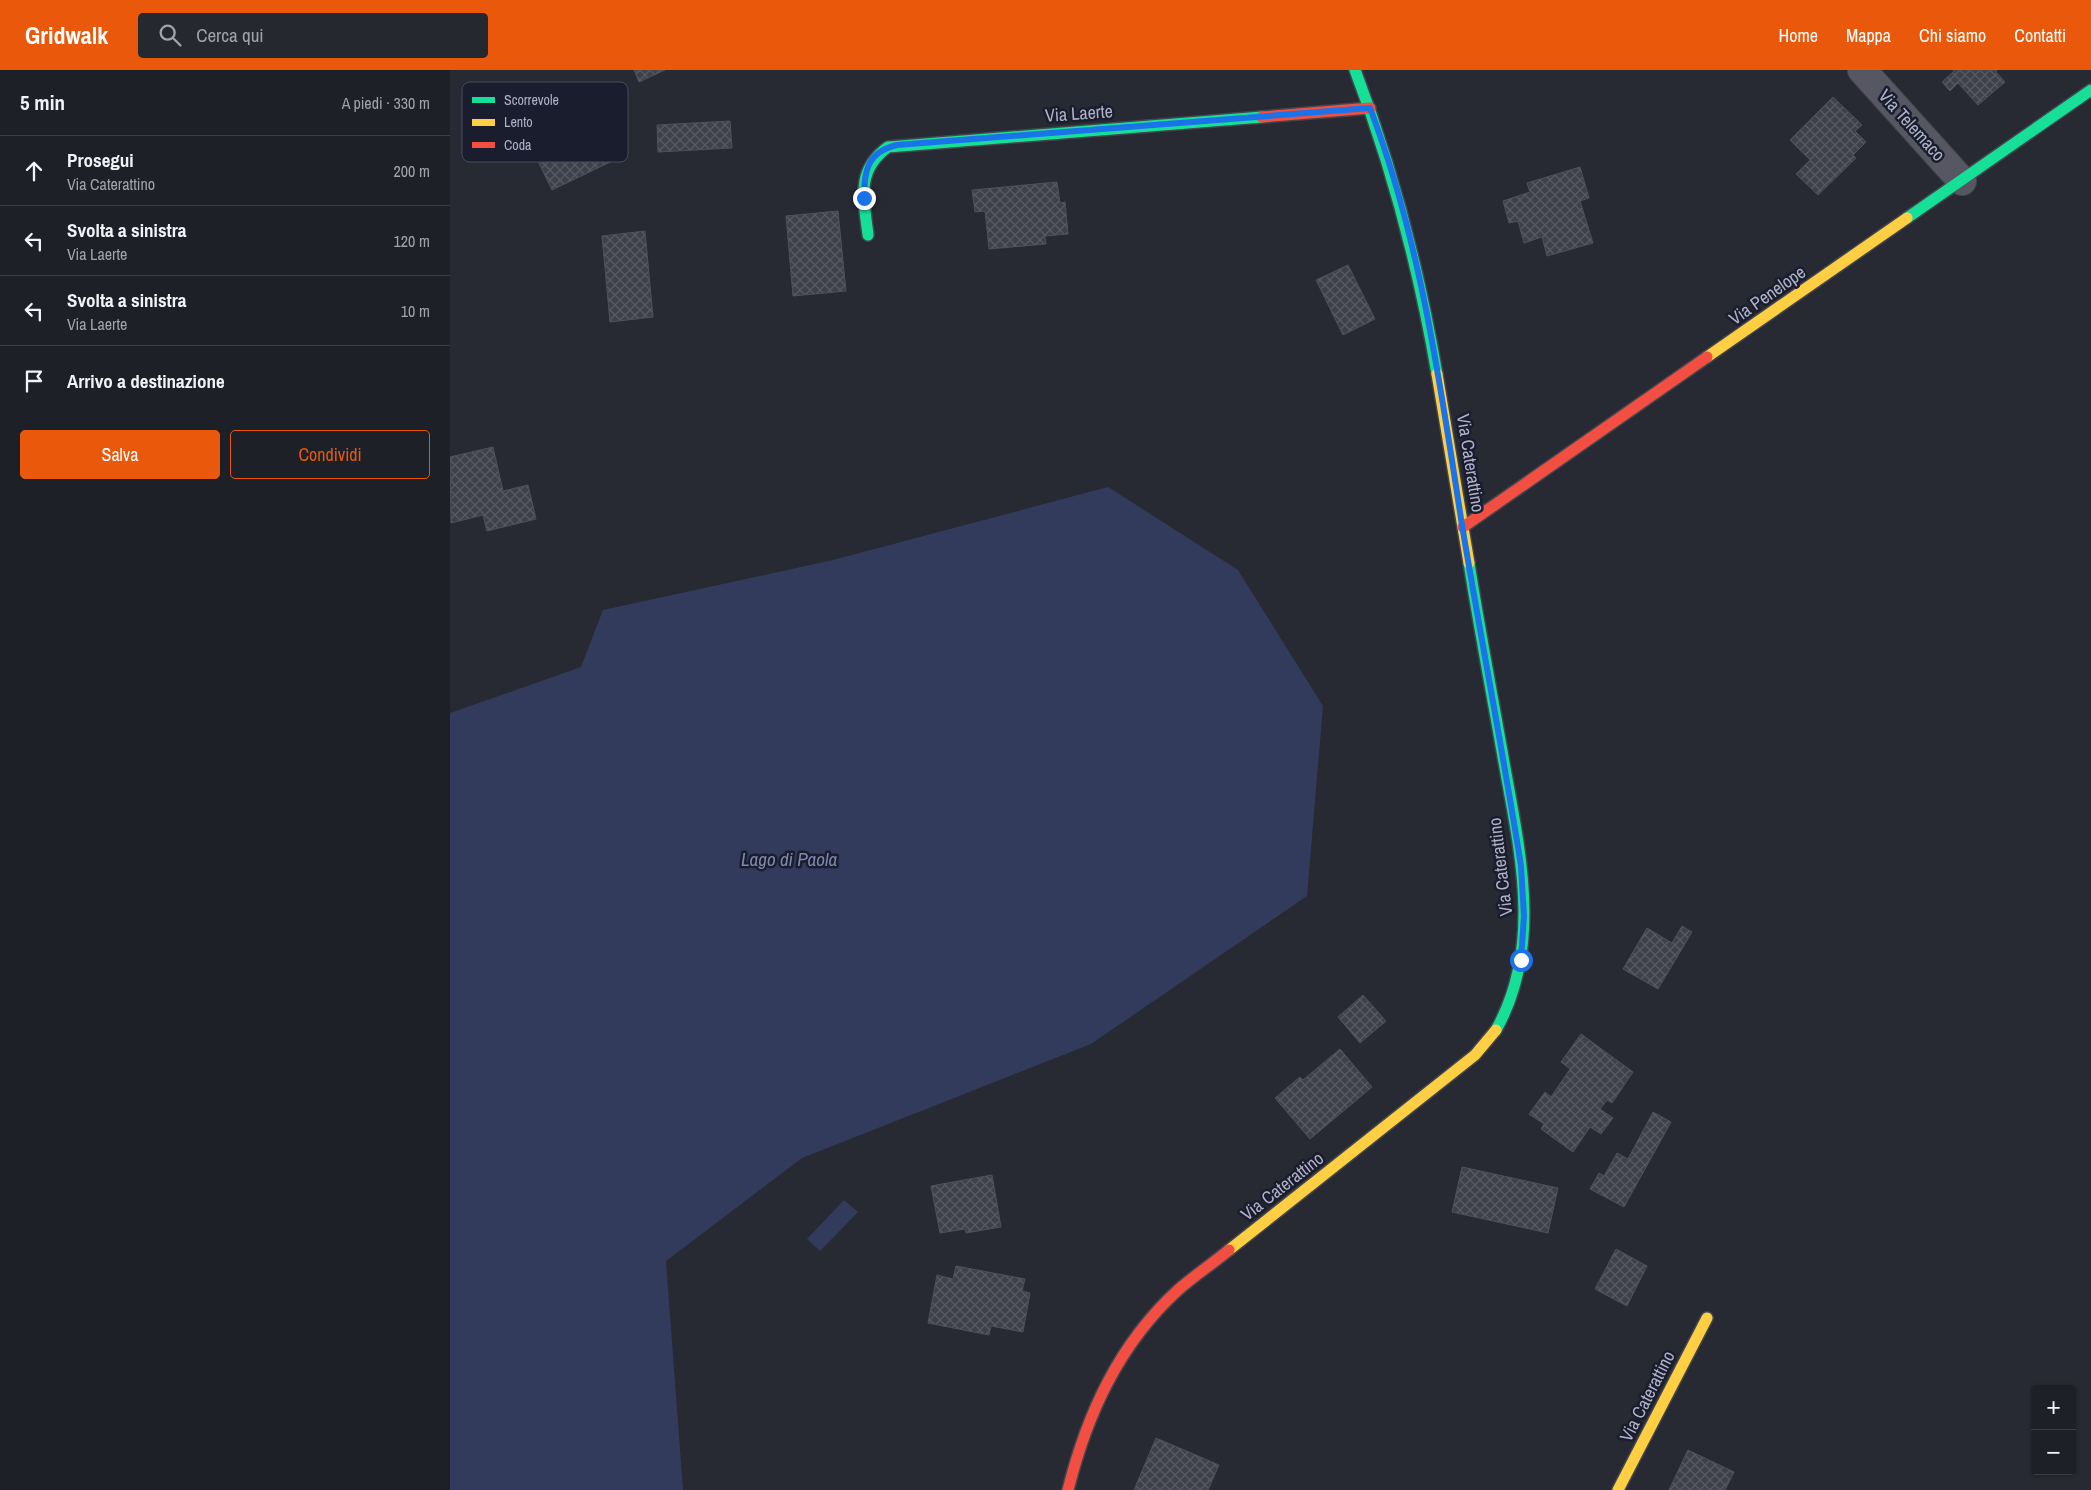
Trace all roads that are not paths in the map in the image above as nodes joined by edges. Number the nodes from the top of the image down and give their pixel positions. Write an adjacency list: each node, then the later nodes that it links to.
1 (1355, 70): 4 (street, Via Caterattino)
2 (1862, 70): 5 (street, Via Telemaco)
3 (2091, 90): 5 (street, Via Penelope)
4 (1370, 108): 6 (street, Via Laerte); 7 (street, Via Caterattino)
5 (1962, 181): 7 (street, Via Penelope)
6 (868, 235)
7 (1463, 527): 9 (street, Via Caterattino)
8 (1707, 1318): 10 (street, Via Caterattino)
9 (1068, 1490)
10 (1618, 1490)

